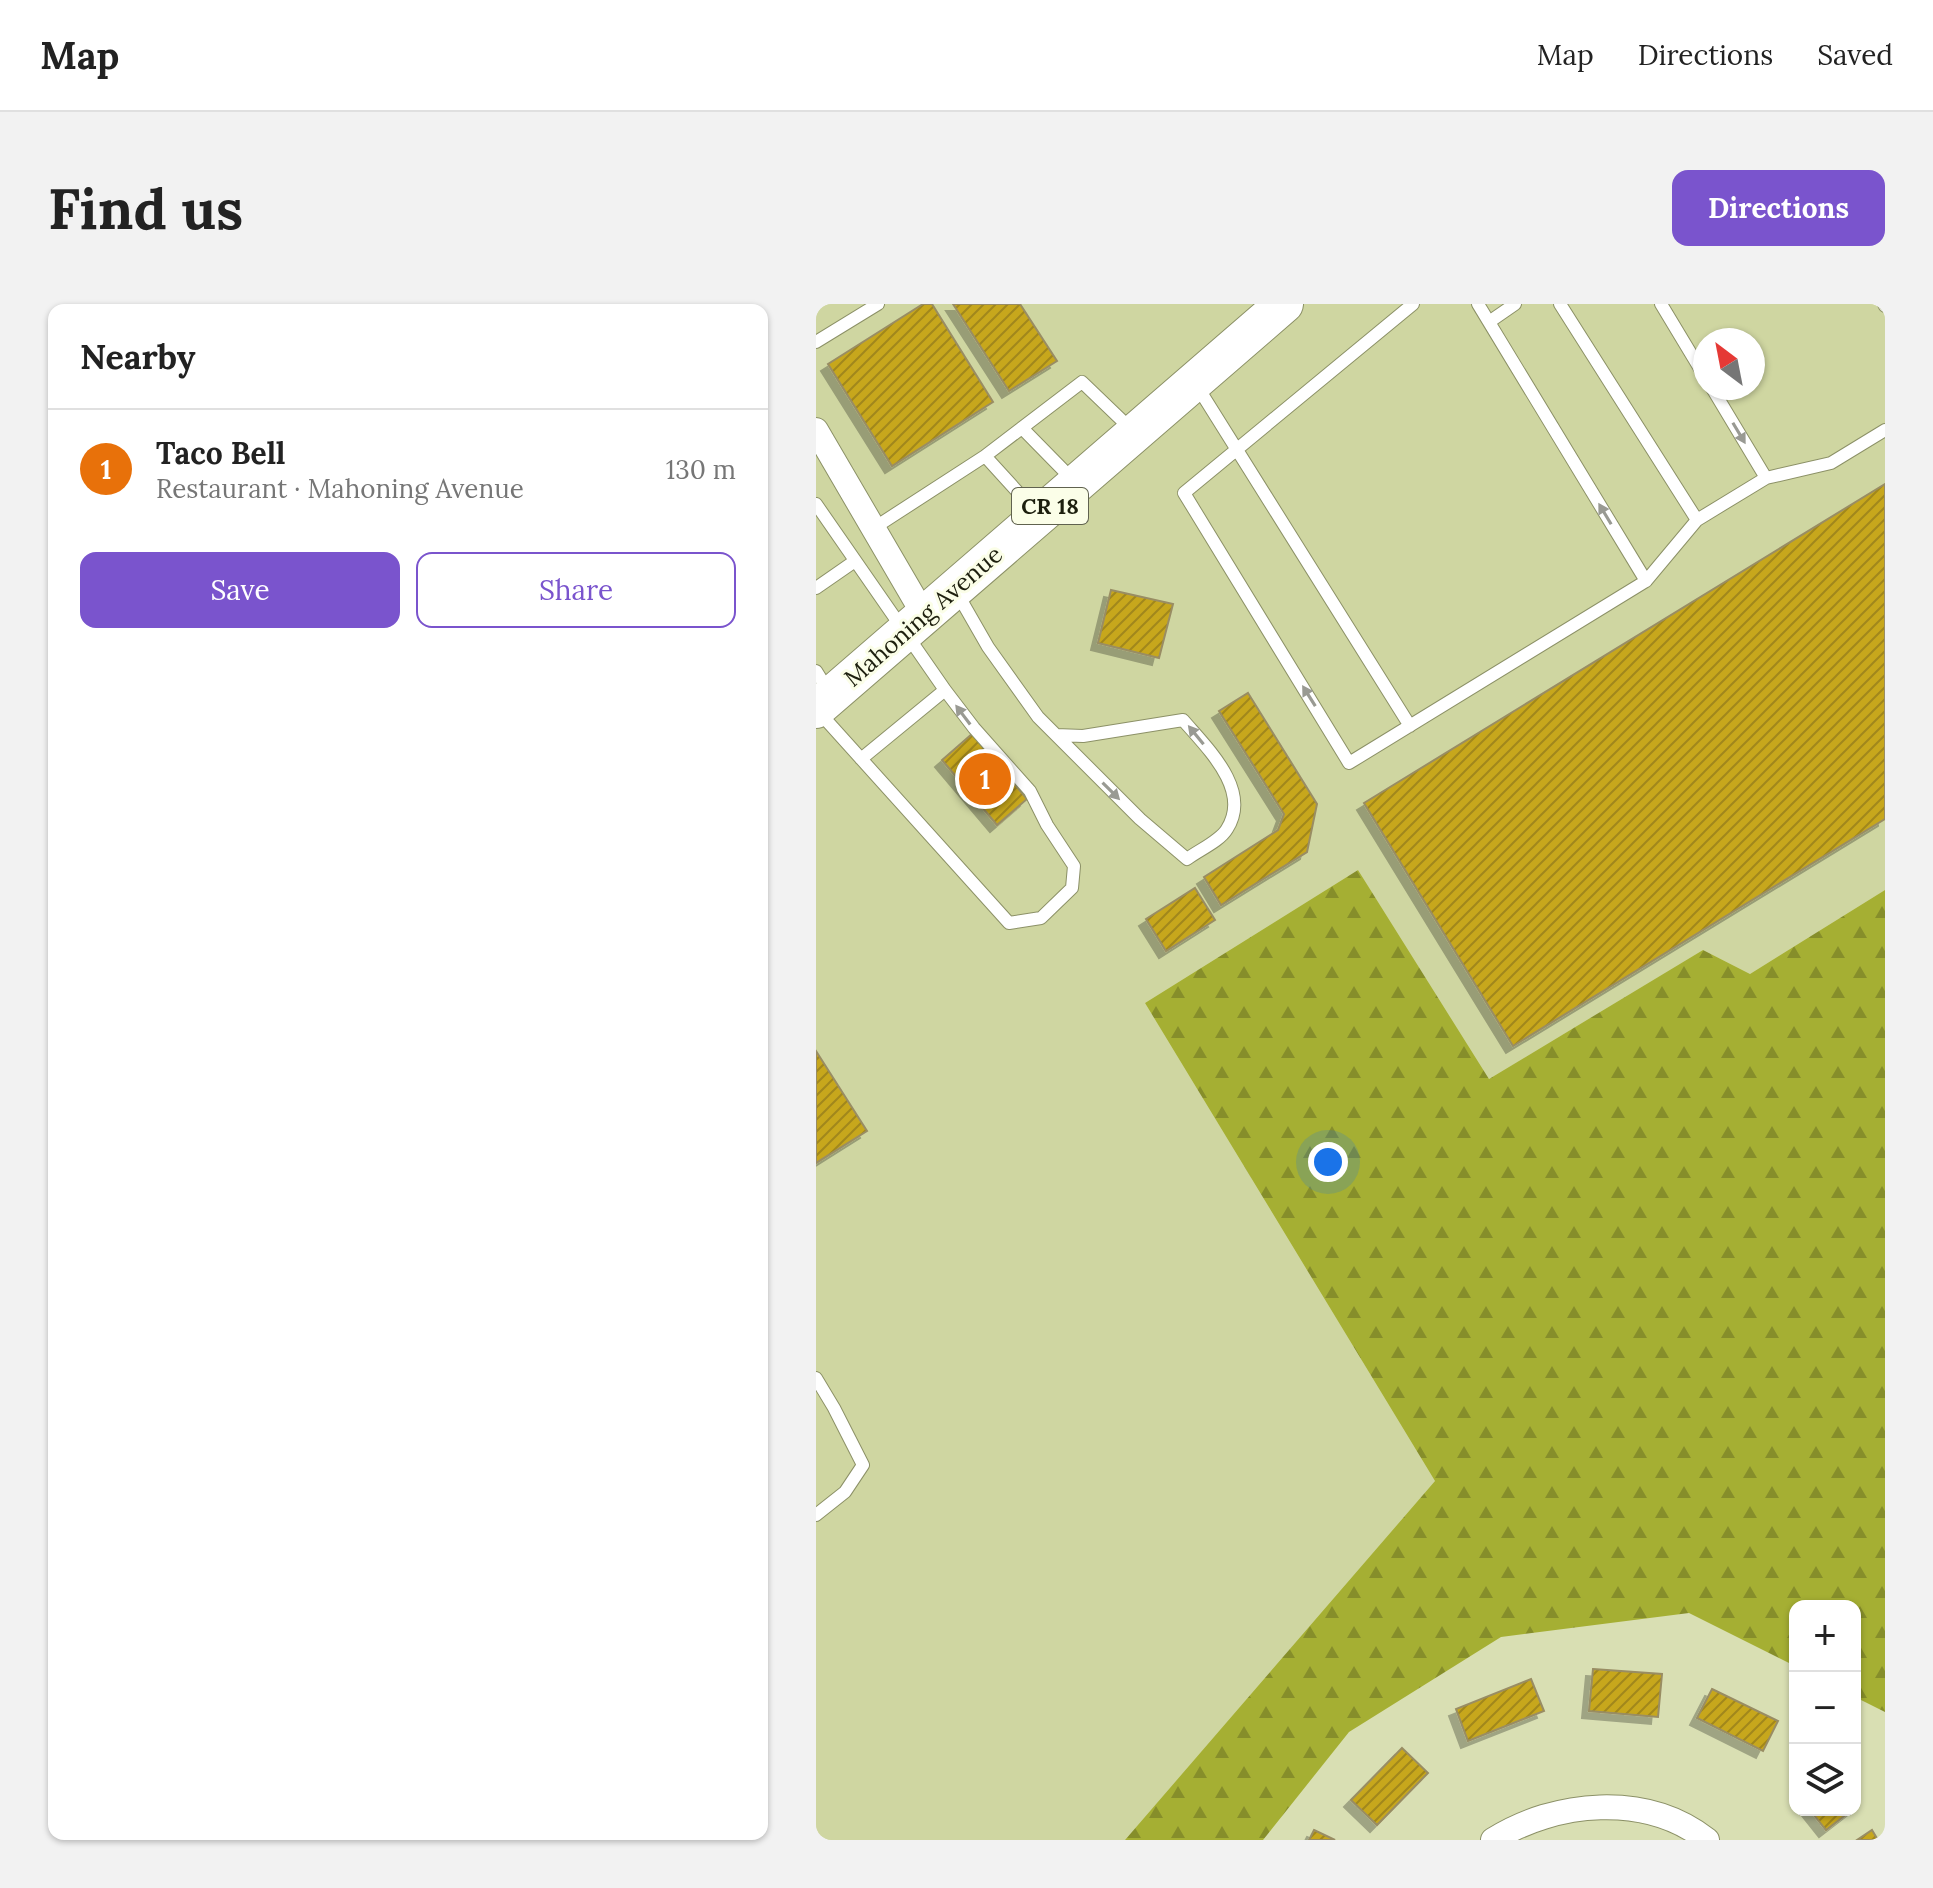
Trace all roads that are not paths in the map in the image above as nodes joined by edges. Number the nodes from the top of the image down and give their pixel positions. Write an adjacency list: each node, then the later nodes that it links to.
1 (878, 304): 9 (lane)
2 (1284, 304): 11 (main road, Mahoning Avenue / CR 18)
3 (1413, 304): 17 (lane)
4 (1478, 304): 8 (lane)
5 (1515, 304): 8 (lane)
6 (1560, 304): 23 (lane)
7 (1661, 304): 10 (lane)
8 (1489, 322): 26 (lane, one-way to 8)
9 (817, 339)
10 (1693, 357)
11 (1194, 381): 16 (main road, Mahoning Avenue / CR 18); 17 (lane)
12 (1719, 400): 19 (lane, one-way to 19)
13 (1022, 428): 16 (lane); 18 (lane); 20 (lane)
14 (816, 430): 24 (street)
15 (1885, 430): 19 (lane)
16 (1135, 433): 20 (main road, Mahoning Avenue / CR 18)
17 (1237, 449): 32 (lane); 32 (lane, one-way to 17)
18 (985, 456): 22 (lane); 24 (lane)
19 (1766, 478): 23 (lane)
20 (1076, 483): 22 (main road, Mahoning Avenue / CR 18)
21 (816, 504): 25 (lane)
22 (1039, 515): 28 (main road, Mahoning Avenue / CR 18)
23 (1697, 520): 26 (lane)
24 (874, 528): 29 (street)
25 (855, 561): 27 (lane); 29 (lane)
26 (1646, 581): 32 (lane)
27 (816, 588)
28 (954, 589): 29 (main road, Mahoning Avenue / CR 18); 33 (lane)
29 (913, 624): 30 (lane); 31 (main road, Mahoning Avenue / CR 18)
30 (945, 690): 34 (lane); 34 (lane, one-way to 30)
31 (820, 696): 34 (lane)
32 (1410, 726)
33 (1056, 735): 33 (lane, one-way to 33)
34 (861, 759)
35 (816, 1378): 36 (lane)
36 (816, 1515)
37 (1497, 1837): 38 (street)
38 (1707, 1840)

